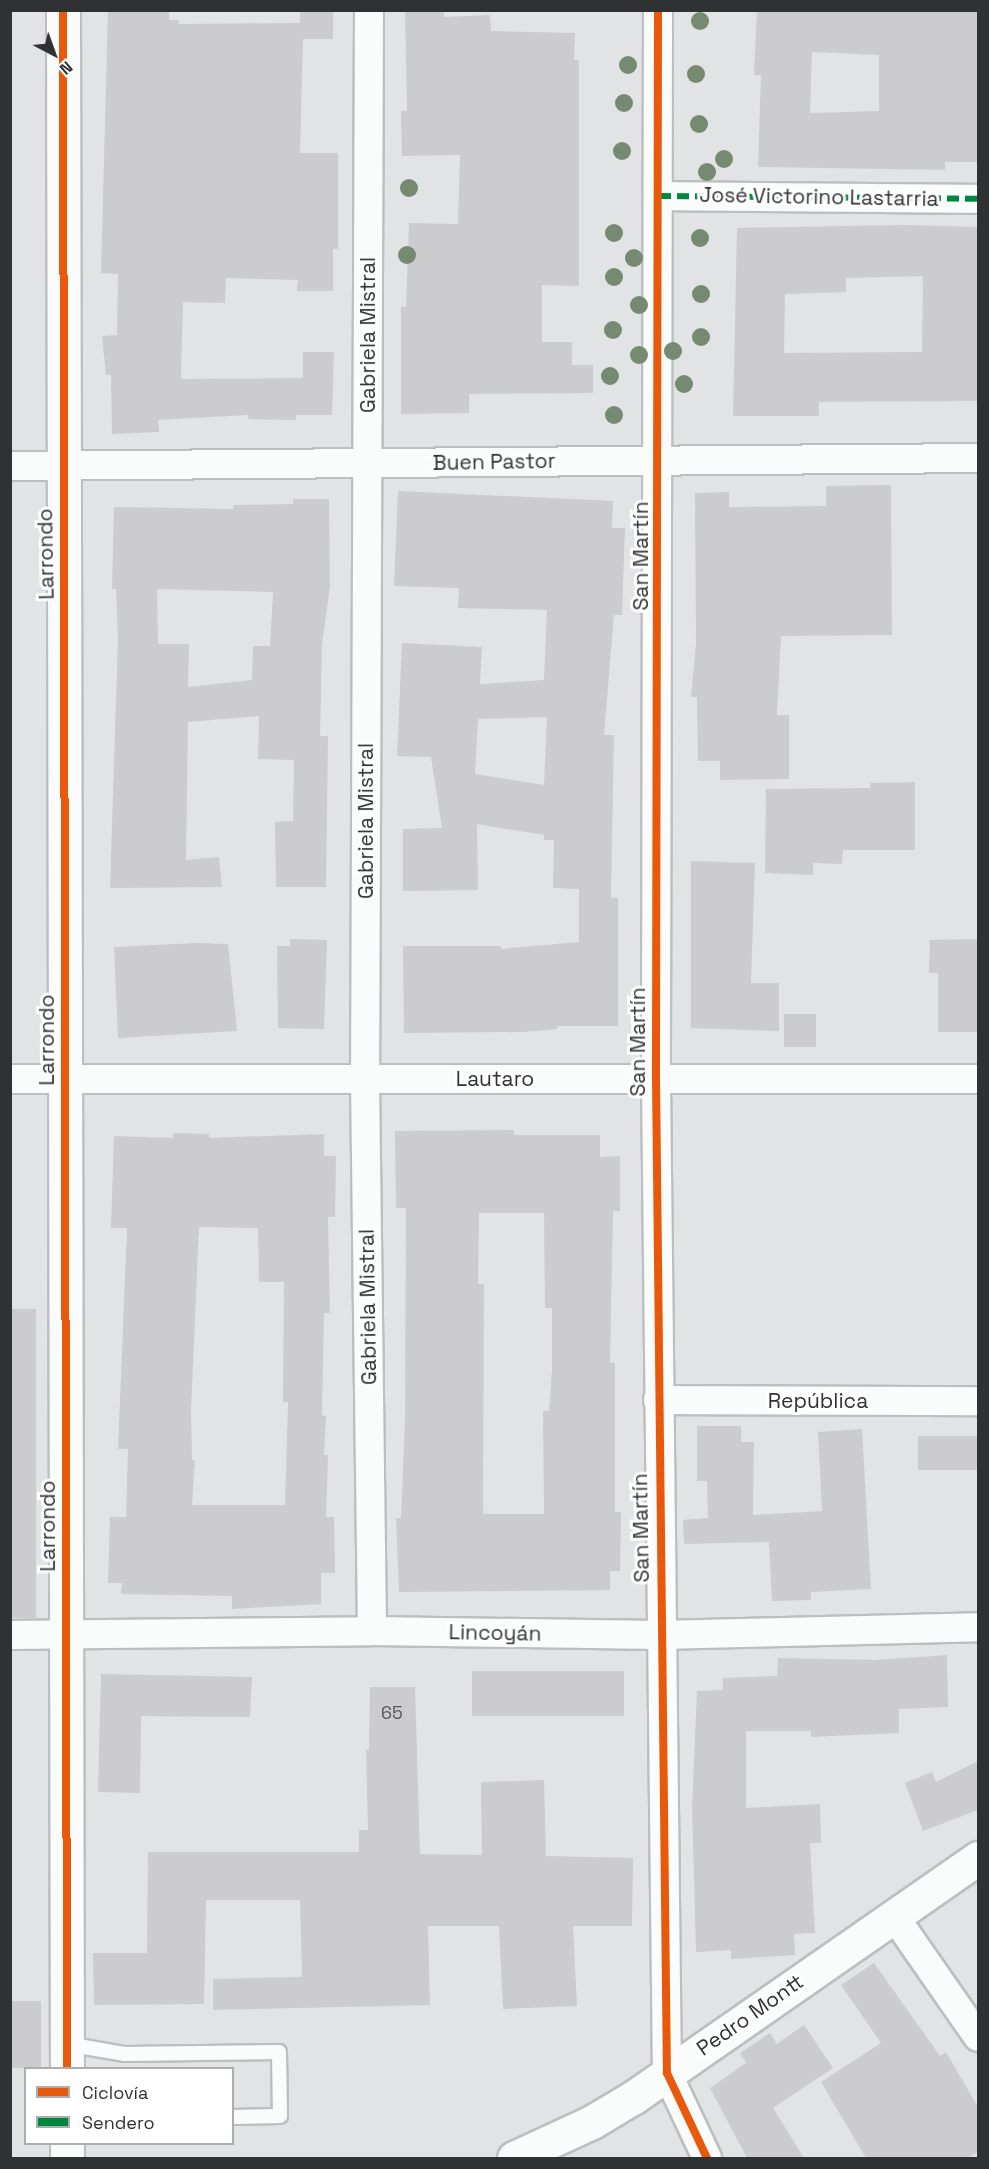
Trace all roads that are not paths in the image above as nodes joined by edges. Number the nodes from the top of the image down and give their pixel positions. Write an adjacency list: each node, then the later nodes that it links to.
1 (63, 10): 8 (street, Larrondo)
2 (369, 10): 10 (street, Gabriela Mistral)
3 (658, 10): 4 (street, San Martín)
4 (658, 196): 5 (street, José Victorino Lastarria); 6 (street, San Martín)
5 (978, 199)
6 (659, 459): 7 (street, Buen Pastor); 10 (street, Buen Pastor); 14 (street, San Martín)
7 (978, 459)
8 (62, 464): 9 (street, Buen Pastor); 10 (street, Buen Pastor); 12 (street, Larrondo)
9 (10, 465)
10 (367, 465): 13 (street, Gabriela Mistral)
11 (10, 1079): 12 (street, Lautaro)
12 (65, 1079): 13 (street, Lautaro); 21 (street, Larrondo)
13 (365, 1079): 14 (street, Lautaro); 19 (street, Gabriela Mistral)
14 (656, 1079): 15 (street, Lautaro); 16 (street, San Martín)
15 (978, 1079)
16 (658, 1400): 17 (street, República); 22 (street, San Martín)
17 (978, 1401)
18 (978, 1627): 22 (street, Lincoyán)
19 (372, 1631): 21 (street, Lincoyán); 22 (street, Lincoyán)
20 (10, 1635): 21 (street, Lincoyán)
21 (66, 1635): 26 (street, Larrondo)
22 (660, 1635): 27 (street, San Martín)
23 (978, 1858): 24 (street, Pedro Montt)
24 (894, 1916): 25 (street); 27 (street, Pedro Montt)
25 (978, 2037)
26 (67, 2056): 28 (lane)
27 (667, 2073): 29 (street, Pedro Montt); 30 (street)
28 (234, 2117)
29 (514, 2158)
30 (706, 2158)

